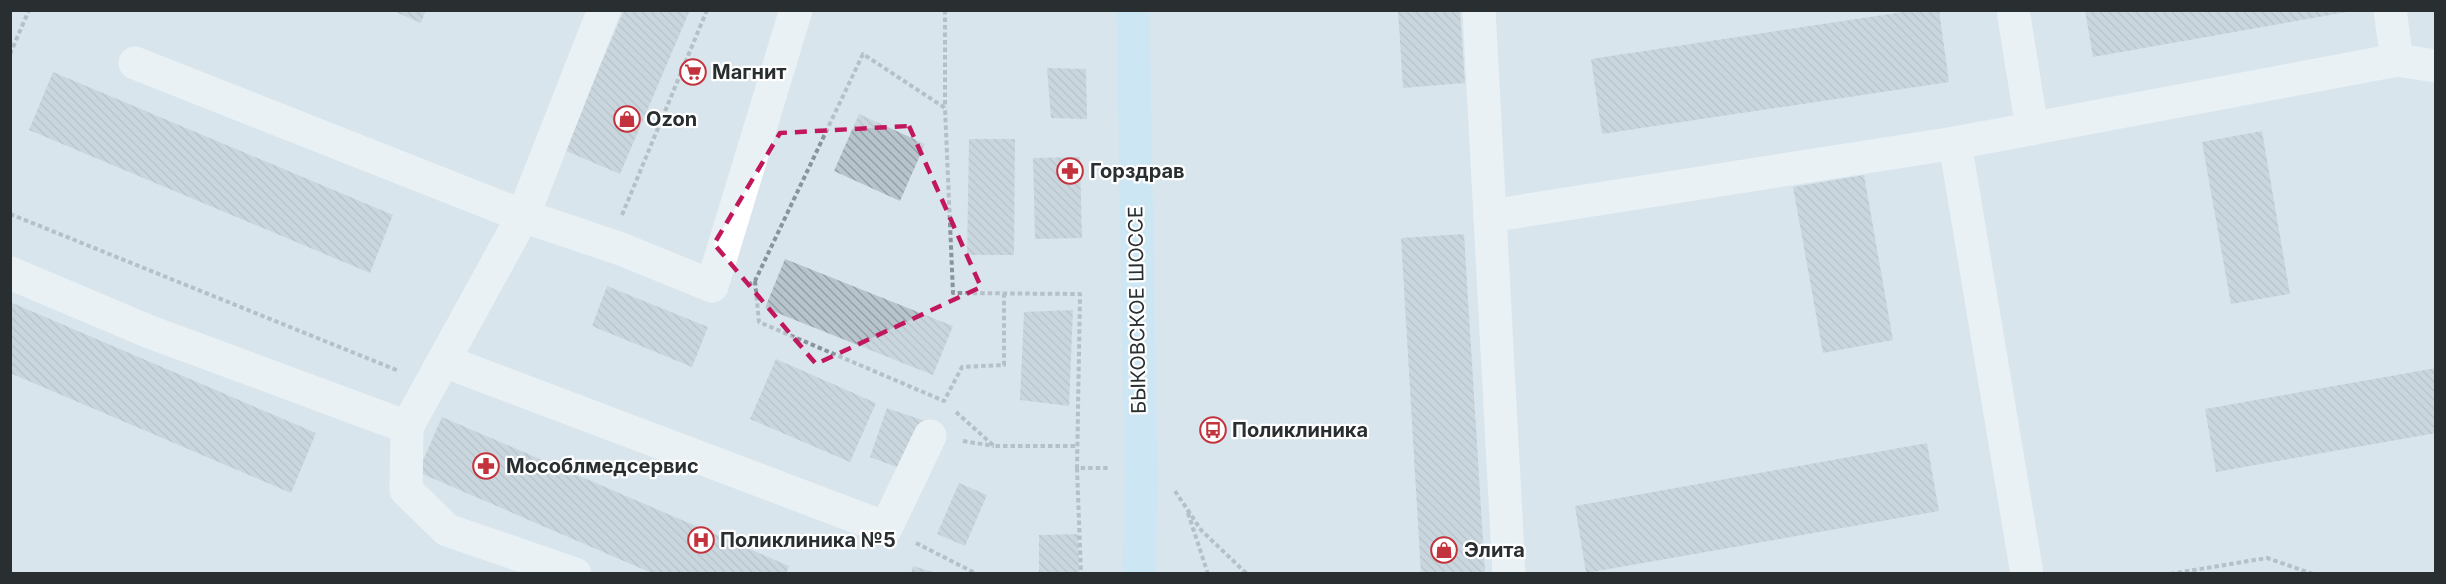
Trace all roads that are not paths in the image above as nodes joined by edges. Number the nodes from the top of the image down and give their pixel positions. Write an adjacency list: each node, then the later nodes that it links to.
1 (604, 10): 12 (lane)
2 (796, 10): 12 (lane)
3 (1133, 10): 19 (main road, БЫКОВСКОЕ ШОССЕ)
4 (1479, 10): 13 (lane)
5 (2013, 10): 10 (lane)
6 (2390, 10): 7 (lane)
7 (2397, 60): 9 (lane); 10 (lane)
8 (135, 63): 12 (lane)
9 (2436, 66)
10 (2032, 129): 11 (lane)
11 (1955, 143): 13 (lane); 21 (lane)
12 (523, 216): 15 (lane)
13 (1490, 216): 20 (lane)
14 (10, 273): 16 (lane)
15 (438, 372): 16 (lane); 17 (lane)
16 (407, 428): 18 (lane)
17 (930, 436)
18 (575, 573)
19 (1139, 573)
20 (1509, 573)
21 (2027, 573)

